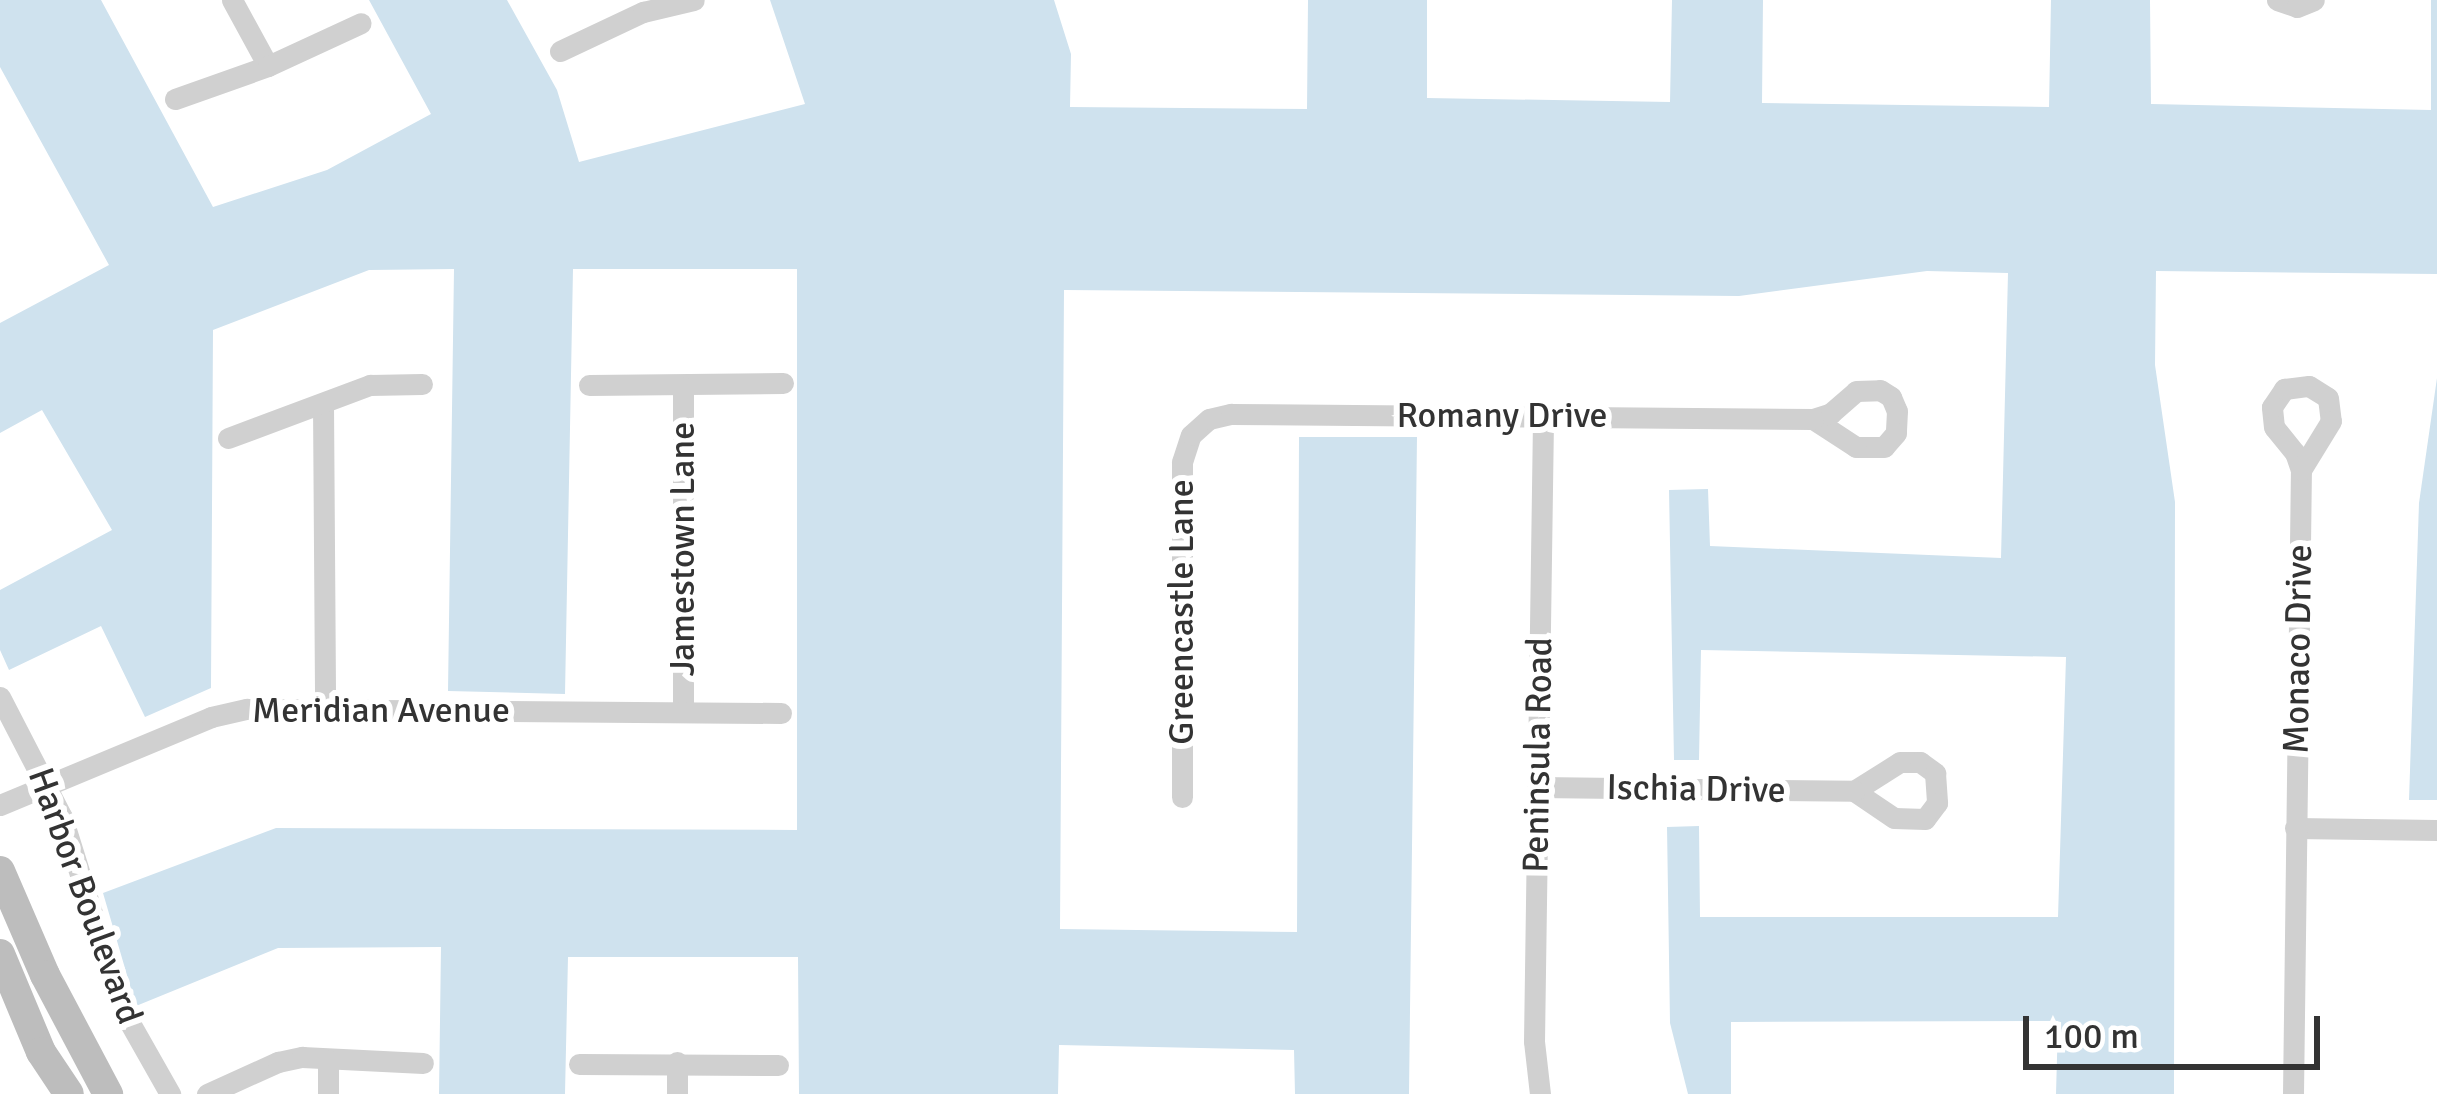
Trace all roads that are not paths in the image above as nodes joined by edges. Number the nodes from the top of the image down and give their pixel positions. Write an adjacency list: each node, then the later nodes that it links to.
1 (232, 0): 8 (street)
2 (694, 0): 5 (street)
3 (2277, 0): 4 (street)
4 (2314, 0)
5 (639, 6): 7 (street)
6 (361, 23): 8 (street)
7 (560, 51)
8 (268, 66): 9 (street)
9 (175, 99)
10 (783, 383): 13 (street, Jamestown Lane)
11 (422, 384): 14 (street)
12 (589, 385): 13 (street, Jamestown Lane)
13 (683, 387): 22 (street, Jamestown Lane)
14 (322, 404): 18 (street); 21 (street)
15 (1543, 416): 16 (street, Romany Drive); 17 (street, Romany Drive); 25 (street, Peninsula Road)
16 (1814, 419)
17 (1195, 430): 27 (street, Greencastle Lane)
18 (228, 438)
19 (2301, 470): 29 (street, Monaco Drive)
20 (0, 697): 24 (street, Harbor Boulevard)
21 (325, 707): 22 (street, Meridian Avenue); 24 (street, Meridian Avenue)
22 (683, 712): 23 (street, Meridian Avenue)
23 (781, 713)
24 (45, 784): 28 (street, Meridian Avenue); 42 (street, Harbor Boulevard)
25 (1538, 788): 26 (street, Ischia Drive); 46 (street, Peninsula Road)
26 (1854, 791)
27 (1182, 797)
28 (0, 805)
29 (2295, 828): 30 (street); 47 (street, Monaco Drive)
30 (2437, 830)
31 (0, 871): 41 (main road)
32 (0, 954): 33 (main road)
33 (41, 1052): 39 (main road); 40 (main road)
34 (328, 1060): 36 (street); 43 (street); 44 (street)
35 (677, 1062): 37 (street); 38 (street); 45 (street)
36 (423, 1063)
37 (579, 1064)
38 (778, 1065)
39 (53, 1094)
40 (69, 1094)
41 (108, 1094)
42 (170, 1094)
43 (207, 1094)
44 (328, 1094)
45 (676, 1094)
46 (1540, 1094)
47 (2293, 1094)

